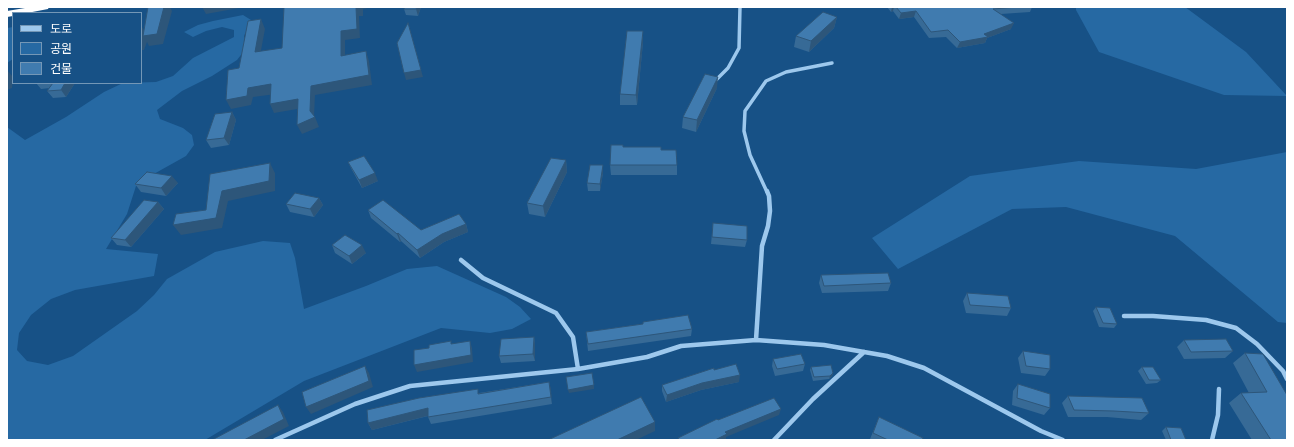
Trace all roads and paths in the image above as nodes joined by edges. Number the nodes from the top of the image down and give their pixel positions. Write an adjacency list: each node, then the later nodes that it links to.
1 (45, 7): 3 (highway)
2 (740, 7): 5 (street)
3 (18, 12)
4 (832, 63): 8 (street)
5 (716, 80)
6 (461, 260): 10 (street)
7 (1124, 316): 11 (street)
8 (756, 340): 9 (street); 10 (street)
9 (864, 352): 14 (street); 15 (street)
10 (578, 369): 13 (street)
11 (1287, 379)
12 (1219, 389): 16 (street)
13 (275, 440)
14 (774, 440)
15 (1063, 440)
16 (1212, 440)

